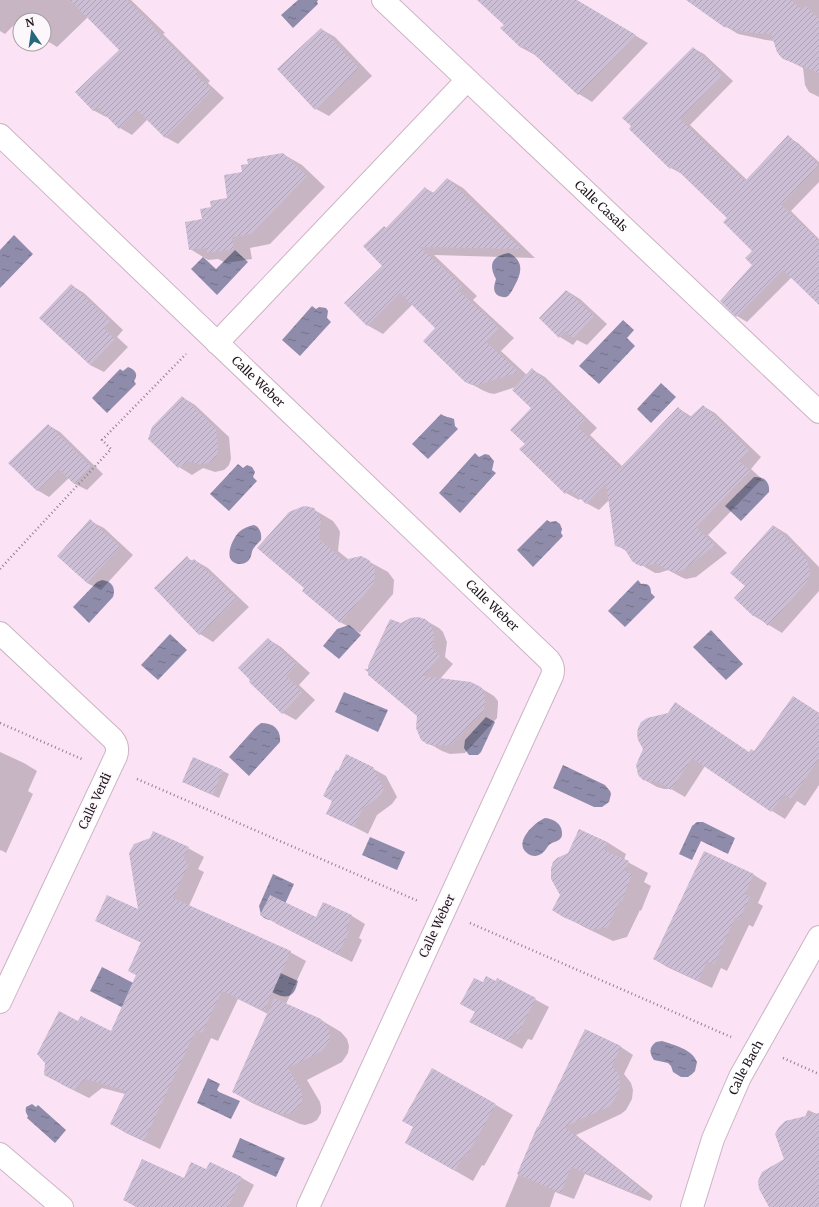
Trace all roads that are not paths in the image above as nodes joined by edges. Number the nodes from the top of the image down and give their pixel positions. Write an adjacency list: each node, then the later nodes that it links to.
1 (383, 0): 2 (street, Calle Casals)
2 (467, 80): 4 (street); 5 (street, Calle Casals)
3 (0, 135): 4 (street, Calle Weber)
4 (217, 343): 11 (street, Calle Weber)
5 (819, 412)
6 (0, 633): 8 (street, Calle Verdi)
7 (819, 937): 12 (street, Calle Bach)
8 (0, 1002)
9 (0, 1154): 10 (street)
10 (62, 1207)
11 (308, 1207)
12 (692, 1207)

